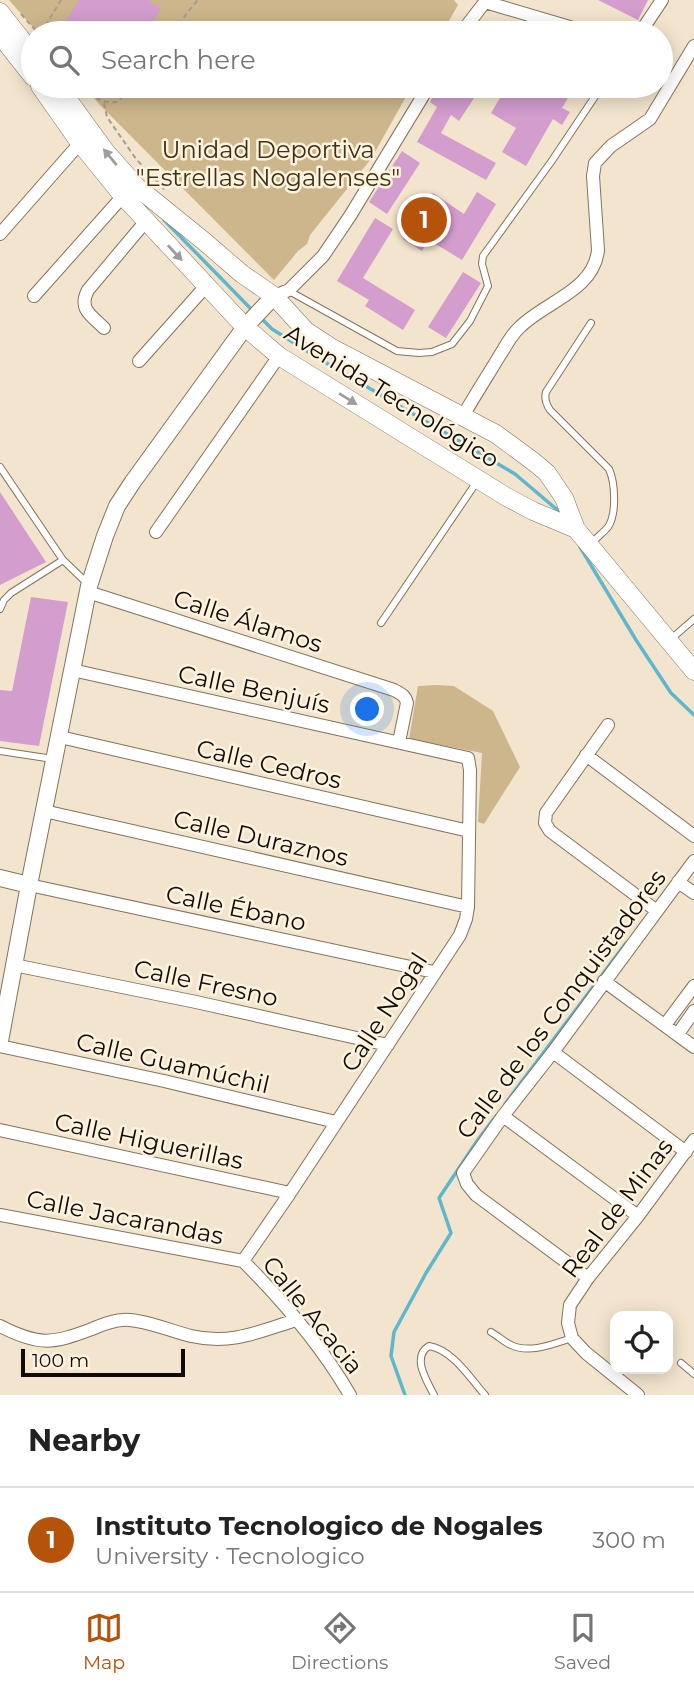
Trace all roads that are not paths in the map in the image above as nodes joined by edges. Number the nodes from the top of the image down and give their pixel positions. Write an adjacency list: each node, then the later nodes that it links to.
1 (662, 0): 8 (street)
2 (486, 1): 4 (street); 5 (street)
3 (8, 10): 9 (main road)
4 (531, 16): 6 (lane); 7 (street)
5 (470, 21)
6 (531, 21)
7 (548, 21)
8 (648, 21)
9 (21, 33)
10 (0, 35): 12 (main road)
11 (694, 46): 13 (street)
12 (21, 62)
13 (673, 81)
14 (48, 98): 19 (main road, Avenida Tecnológico)
15 (67, 98): 25 (main road, Avenida Tecnológico, one-way to 15)
16 (422, 98): 25 (street)
17 (594, 98): 25 (lane)
18 (663, 98): 31 (street)
19 (80, 143): 20 (main road, Avenida Tecnológico); 22 (street)
20 (123, 196): 21 (main road, Avenida Tecnológico); 24 (street)
21 (146, 221): 23 (main road, Avenida Tecnológico, one-way to 23); 28 (street)
22 (0, 234)
23 (206, 286): 27 (main road, Avenida Tecnológico); 30 (street)
24 (34, 296)
25 (277, 296): 27 (street); 31 (main road, Avenida Tecnológico)
26 (591, 323): 38 (lane)
27 (247, 326): 29 (main road, Avenida Tecnológico); 40 (street)
28 (104, 328)
29 (279, 356): 34 (main road, Avenida Tecnológico, one-way to 34); 37 (street)
30 (139, 361)
31 (463, 416): 33 (main road, Avenida Tecnológico)
32 (0, 467): 39 (lane)
33 (547, 473): 35 (main road); 36 (main road, Avenida Tecnológico)
34 (479, 480): 35 (main road, Avenida Tecnológico); 43 (lane)
35 (533, 511): 36 (main road, Avenida Tecnológico)
36 (576, 529): 38 (main road, Avenida Tecnológico)
37 (156, 532)
38 (590, 545): 44 (main road, Avenida Tecnológico)
39 (63, 560): 40 (lane); 41 (lane)
40 (89, 589): 45 (street); 49 (street, Calle Álamos)
41 (0, 609)
42 (694, 620): 44 (lane)
43 (381, 623)
44 (669, 641): 46 (main road, Avenida Tecnológico)
45 (72, 670): 48 (street); 49 (street, Calle Benjuís)
46 (694, 671)
47 (608, 725): 51 (street)
48 (60, 737): 53 (street); 55 (street, Calle Cedros)
49 (399, 742): 52 (street, Calle Benjuís)
50 (0, 751): 53 (lane)
51 (586, 755): 56 (street); 63 (street)
52 (468, 758): 55 (street, Calle Nogal)
53 (55, 759): 54 (street)
54 (44, 811): 60 (street); 62 (street, Calle Duraznos)
55 (469, 831): 62 (street, Calle Nogal)
56 (694, 836)
57 (694, 861): 59 (street, Calle de los Conquistadores)
58 (0, 878): 60 (street)
59 (678, 882): 61 (street); 63 (street, Calle de los Conquistadores)
60 (29, 885): 64 (street); 65 (street, Calle Ébano)
61 (694, 892)
62 (468, 907): 65 (street, Calle Nogal)
63 (657, 911): 66 (street, Calle de los Conquistadores)
64 (15, 965): 71 (street); 72 (street, Calle Fresno)
65 (434, 972): 72 (street, Calle Nogal)
66 (604, 981): 69 (street); 74 (street, Calle de los Conquistadores)
67 (694, 986): 69 (street)
68 (694, 1012): 70 (street)
69 (665, 1025): 70 (street)
70 (678, 1034): 73 (street)
71 (0, 1044): 76 (street, Calle Guamúchil)
72 (387, 1045): 76 (street, Calle Nogal)
73 (694, 1047)
74 (553, 1052): 75 (street, Calle de los Conquistadores); 79 (street)
75 (503, 1116): 82 (street); 84 (street, Calle de los Conquistadores)
76 (336, 1122): 80 (street, Calle Nogal)
77 (0, 1130): 80 (street, Calle Higuerillas)
78 (694, 1140): 79 (street, Real de Minas)
79 (686, 1152): 82 (street, Real de Minas)
80 (290, 1193): 83 (street, Calle Nogal)
81 (0, 1215): 83 (street, Calle Jacarandas)
82 (638, 1216): 84 (street, Real de Minas)
83 (243, 1261): 85 (street, Calle Acacia)
84 (588, 1278): 88 (street, Real de Minas)
85 (296, 1320): 86 (street); 91 (street, Calle Acacia)
86 (0, 1326)
87 (491, 1332): 88 (lane)
88 (572, 1338): 94 (street)
89 (681, 1363): 90 (lane)
90 (694, 1374)
91 (350, 1395)
92 (434, 1395): 93 (lane)
93 (485, 1395)
94 (638, 1395)

